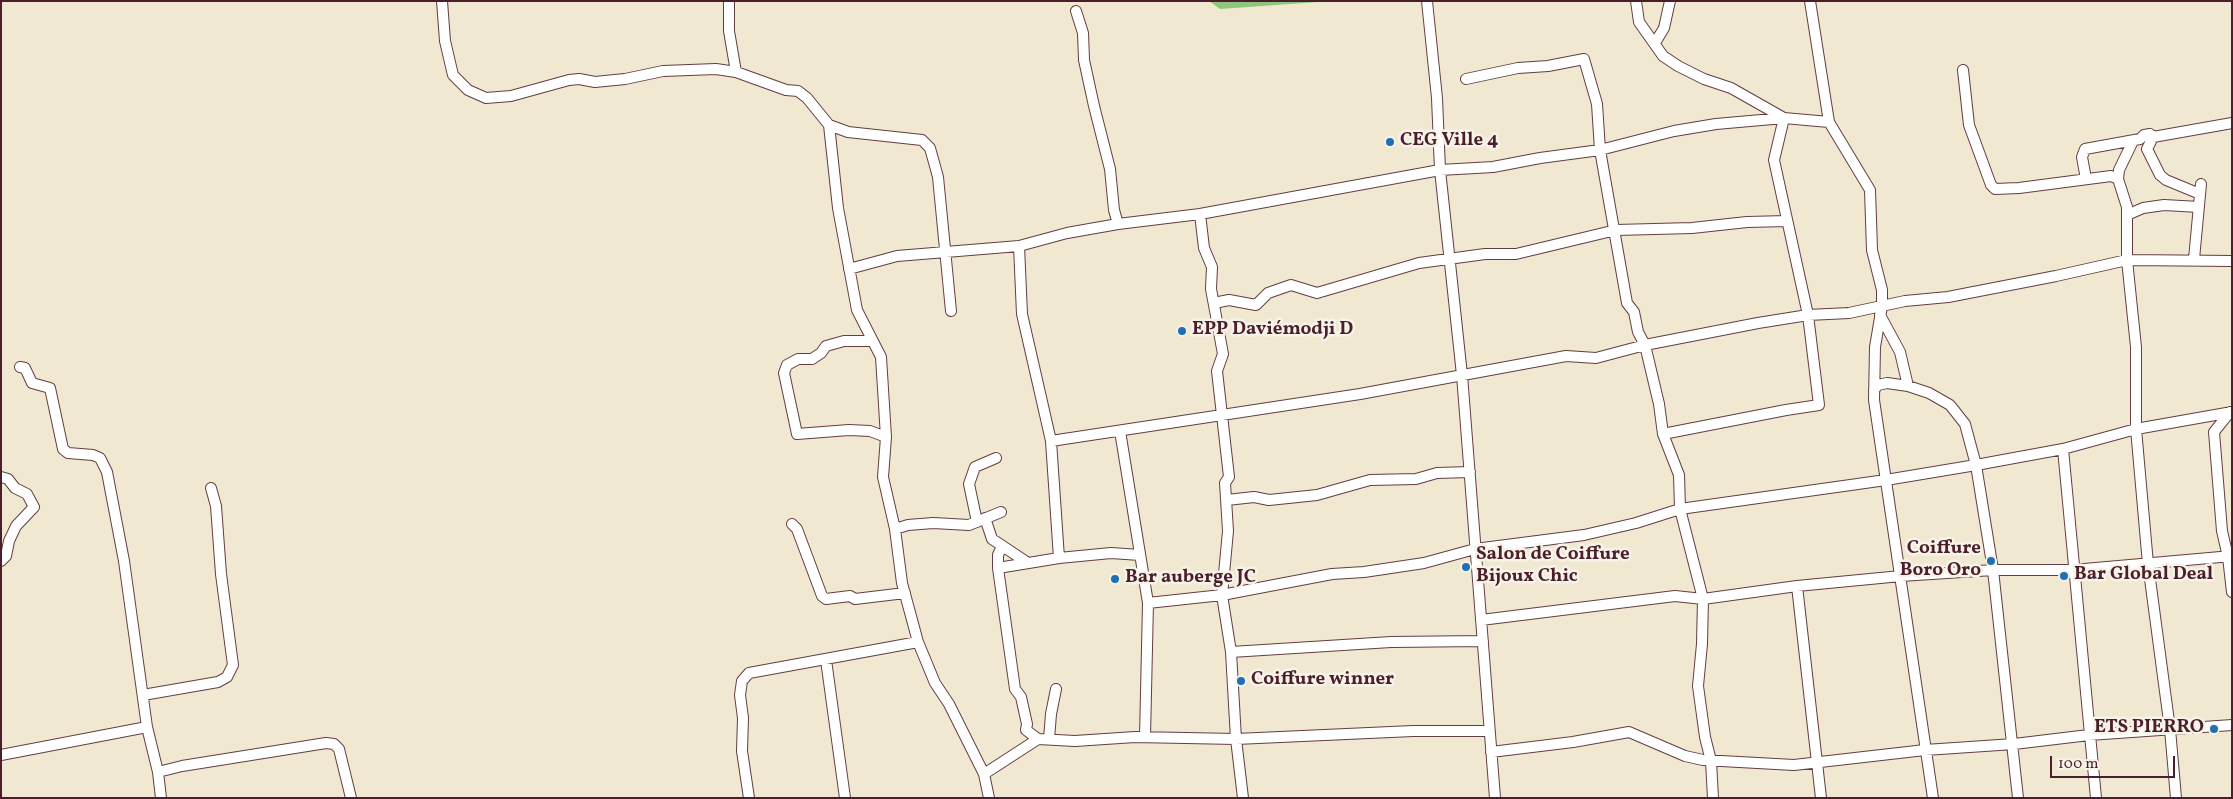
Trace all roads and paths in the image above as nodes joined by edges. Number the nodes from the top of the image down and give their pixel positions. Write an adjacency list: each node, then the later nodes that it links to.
1 (442, 1): 10 (street)
2 (729, 1): 10 (street)
3 (1427, 1): 20 (street)
4 (1636, 1): 8 (street)
5 (1670, 1): 8 (street)
6 (1810, 1): 13 (street)
7 (1076, 11): 27 (street)
8 (1655, 43): 12 (street)
9 (1963, 70): 21 (street)
10 (736, 72): 15 (street)
11 (1466, 79): 19 (street)
12 (1784, 118): 13 (street); 19 (street); 26 (street)
13 (1829, 122): 38 (street)
14 (2232, 123): 16 (street)
15 (829, 125): 30 (street); 35 (street)
16 (2153, 137): 17 (street); 18 (street)
17 (2136, 140): 18 (street); 21 (street); 22 (street)
18 (2147, 149): 23 (street)
19 (1600, 150): 20 (street); 28 (street)
20 (1440, 170): 24 (street); 32 (street)
21 (2086, 179): 22 (street)
22 (2118, 179): 25 (street)
23 (2199, 207): 25 (street); 31 (street)
24 (1200, 214): 27 (street); 36 (street)
25 (2127, 215): 33 (street)
26 (1787, 221): 28 (street); 39 (street)
27 (1118, 224): 29 (street)
28 (1616, 230): 32 (street); 41 (street)
29 (1020, 246): 30 (street); 54 (street)
30 (944, 253): 35 (street); 37 (street)
31 (2194, 259): 33 (street); 34 (street)
32 (1449, 260): 36 (street); 43 (street)
33 (2127, 260): 38 (street); 49 (street)
34 (2232, 262)
35 (849, 269): 40 (street)
36 (1214, 303): 47 (street)
37 (950, 311)
38 (1881, 311): 39 (street); 44 (street); 45 (street)
39 (1808, 315): 41 (street); 52 (street)
40 (872, 341): 53 (street); 53 (street)
41 (1645, 345): 43 (street); 52 (street)
42 (20, 367): 92 (street)
43 (1462, 375): 47 (street); 58 (street)
44 (1908, 386): 45 (street); 57 (street)
45 (1874, 390): 60 (street)
46 (2231, 412): 48 (street); 51 (street)
47 (1222, 416): 50 (street); 62 (street)
48 (2199, 418): 49 (street); 51 (street)
49 (2136, 429): 55 (street); 75 (street)
50 (1120, 431): 54 (street); 70 (street)
51 (2214, 432): 71 (street)
52 (1663, 434): 63 (street)
53 (886, 438): 67 (street)
54 (1051, 441): 72 (street)
55 (2063, 450): 57 (street); 78 (street)
56 (996, 458): 65 (street)
57 (1976, 465): 60 (street); 77 (street)
58 (1470, 472): 62 (street); 69 (street)
59 (1, 477): 73 (street)
60 (1886, 480): 63 (street); 79 (street)
61 (211, 488): 92 (street)
62 (1227, 500): 83 (street)
63 (1680, 509): 69 (street); 84 (street)
64 (1001, 512): 65 (street)
65 (981, 520): 67 (street); 68 (street)
66 (792, 524): 82 (street)
67 (895, 529): 82 (street)
68 (1002, 546): 74 (street); 76 (street)
69 (1475, 549): 83 (street); 86 (street)
70 (1140, 555): 72 (street); 85 (street)
71 (2230, 556): 75 (street); 81 (street)
72 (1059, 558): 74 (street)
73 (1, 562)
74 (1028, 563): 76 (street)
75 (2148, 564): 78 (street); 95 (street)
76 (998, 568): 100 (street)
77 (1993, 570): 78 (street); 79 (street); 102 (street)
78 (2073, 570): 97 (street)
79 (1901, 576): 80 (street); 103 (street)
80 (1798, 586): 84 (street); 107 (street)
81 (2232, 592)
82 (905, 593): 88 (street)
83 (1222, 595): 85 (street); 89 (street)
84 (1703, 599): 86 (street); 106 (street)
85 (1148, 603): 98 (street)
86 (1481, 620): 87 (street)
87 (1483, 641): 89 (street); 96 (street)
88 (918, 642): 90 (street); 109 (street)
89 (1231, 652): 99 (street)
90 (826, 660): 112 (street); 113 (street)
91 (1056, 689): 101 (street)
92 (143, 695): 94 (street)
93 (2232, 725): 95 (street)
94 (147, 727): 105 (street); 108 (street)
95 (2170, 729): 97 (street); 122 (street)
96 (1489, 731): 99 (street); 104 (street)
97 (2089, 735): 102 (street); 121 (street)
98 (1145, 737): 99 (street); 101 (street)
99 (1236, 738): 115 (street)
100 (1038, 739): 101 (street); 109 (street)
101 (1049, 739)
102 (2014, 744): 103 (street); 120 (street)
103 (1925, 750): 107 (street); 119 (street)
104 (1491, 752): 106 (street); 116 (street)
105 (1, 755)
106 (1711, 761): 107 (street); 117 (street)
107 (1818, 762): 118 (street)
108 (158, 772): 110 (street); 111 (street)
109 (984, 774): 114 (street)
110 (161, 798)
111 (351, 798)
112 (749, 798)
113 (845, 798)
114 (989, 798)
115 (1243, 798)
116 (1495, 798)
117 (1713, 798)
118 (1822, 798)
119 (1933, 798)
120 (2018, 798)
121 (2096, 798)
122 (2176, 798)

